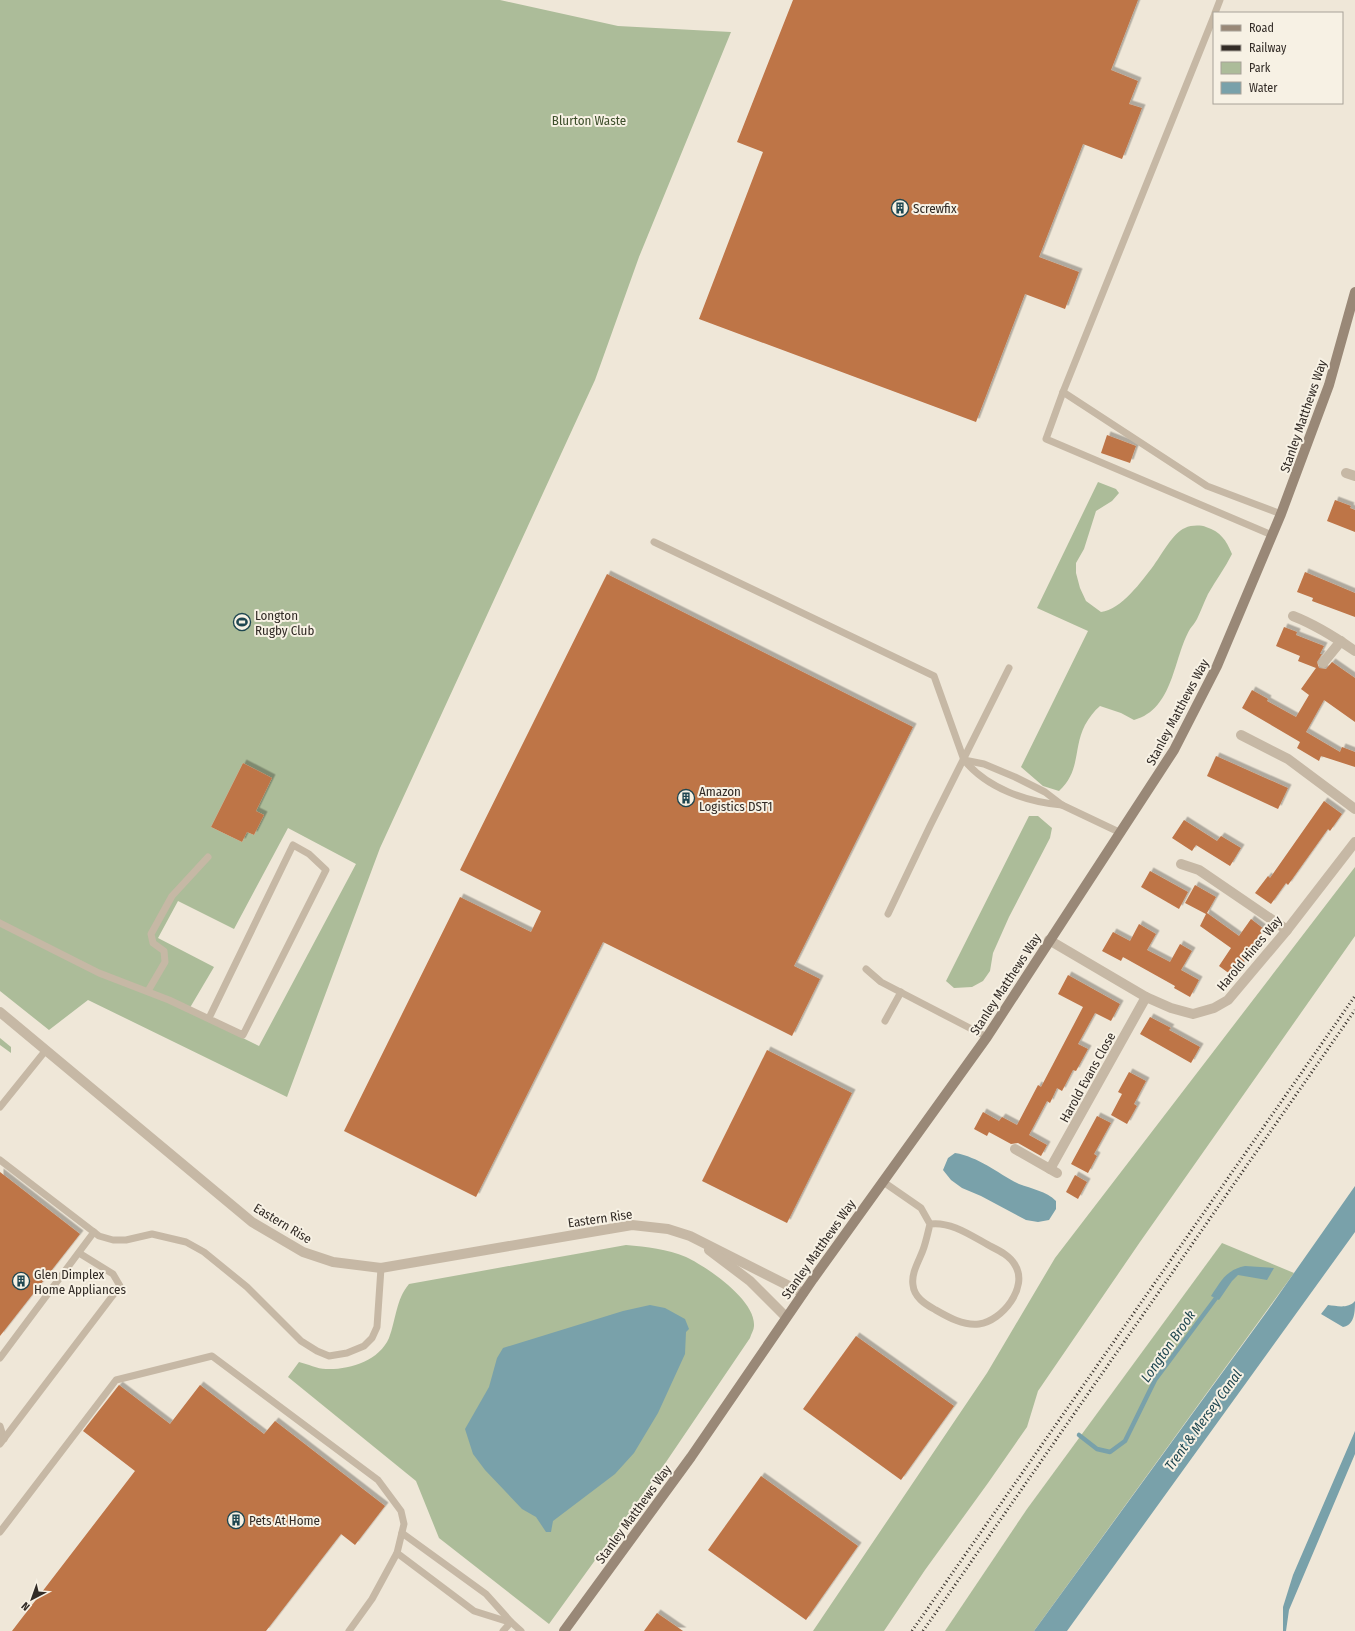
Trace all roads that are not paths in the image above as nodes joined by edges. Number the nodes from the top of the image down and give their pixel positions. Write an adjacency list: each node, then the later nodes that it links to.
1 (1220, 0): 2 (lane)
2 (1215, 12)
3 (1213, 18): 5 (lane)
4 (1355, 292): 6 (main road, Stanley Matthews Way)
5 (1063, 392): 6 (lane); 7 (lane)
6 (1281, 514): 7 (main road, Stanley Matthews Way)
7 (1272, 535): 18 (main road, Stanley Matthews Way)
8 (654, 542): 15 (lane)
9 (1293, 616): 10 (street)
10 (1341, 641): 11 (street); 12 (street)
11 (1355, 651)
12 (1324, 664)
13 (1010, 668): 15 (lane)
14 (1241, 735): 17 (street)
15 (964, 760): 16 (lane); 16 (lane); 22 (lane)
16 (1062, 805): 18 (lane)
17 (1355, 809)
18 (1121, 833): 25 (main road, Stanley Matthews Way)
19 (1355, 842): 24 (street, Harold Hines Way)
20 (208, 857): 27 (lane)
21 (1181, 864): 24 (street)
22 (888, 914)
23 (0, 923): 27 (lane)
24 (1287, 930): 29 (street, Harold Hines Way)
25 (1049, 940): 29 (street, Harold Hines Way); 33 (main road, Stanley Matthews Way)
26 (866, 969): 28 (lane)
27 (148, 991): 31 (lane)
28 (901, 992): 32 (lane); 33 (lane)
29 (1146, 997): 36 (street, Harold Evans Close)
30 (0, 1012): 34 (street, Eastern Rise)
31 (209, 1018): 31 (lane)
32 (885, 1021)
33 (987, 1037): 38 (main road, Stanley Matthews Way)
34 (46, 1050): 35 (lane); 43 (street, Eastern Rise)
35 (0, 1106)
36 (1014, 1149)
37 (0, 1160): 40 (lane)
38 (882, 1181): 39 (lane); 44 (main road, Stanley Matthews Way)
39 (930, 1224): 39 (lane)
40 (94, 1232): 42 (lane); 43 (lane)
41 (690, 1236): 43 (street, Eastern Rise); 44 (street, Eastern Rise); 45 (street, Eastern Rise)
42 (79, 1253): 46 (lane); 48 (lane)
43 (382, 1268)
44 (803, 1293): 45 (main road, Stanley Matthews Way)
45 (786, 1317): 56 (main road, Stanley Matthews Way)
46 (0, 1358)
47 (0, 1426): 48 (lane)
48 (2, 1441)
49 (0, 1532): 50 (lane)
50 (402, 1534): 51 (lane); 52 (lane)
51 (397, 1553): 52 (lane); 53 (lane)
52 (511, 1622): 54 (lane); 55 (lane)
53 (348, 1631)
54 (503, 1631)
55 (521, 1631)
56 (564, 1631)

